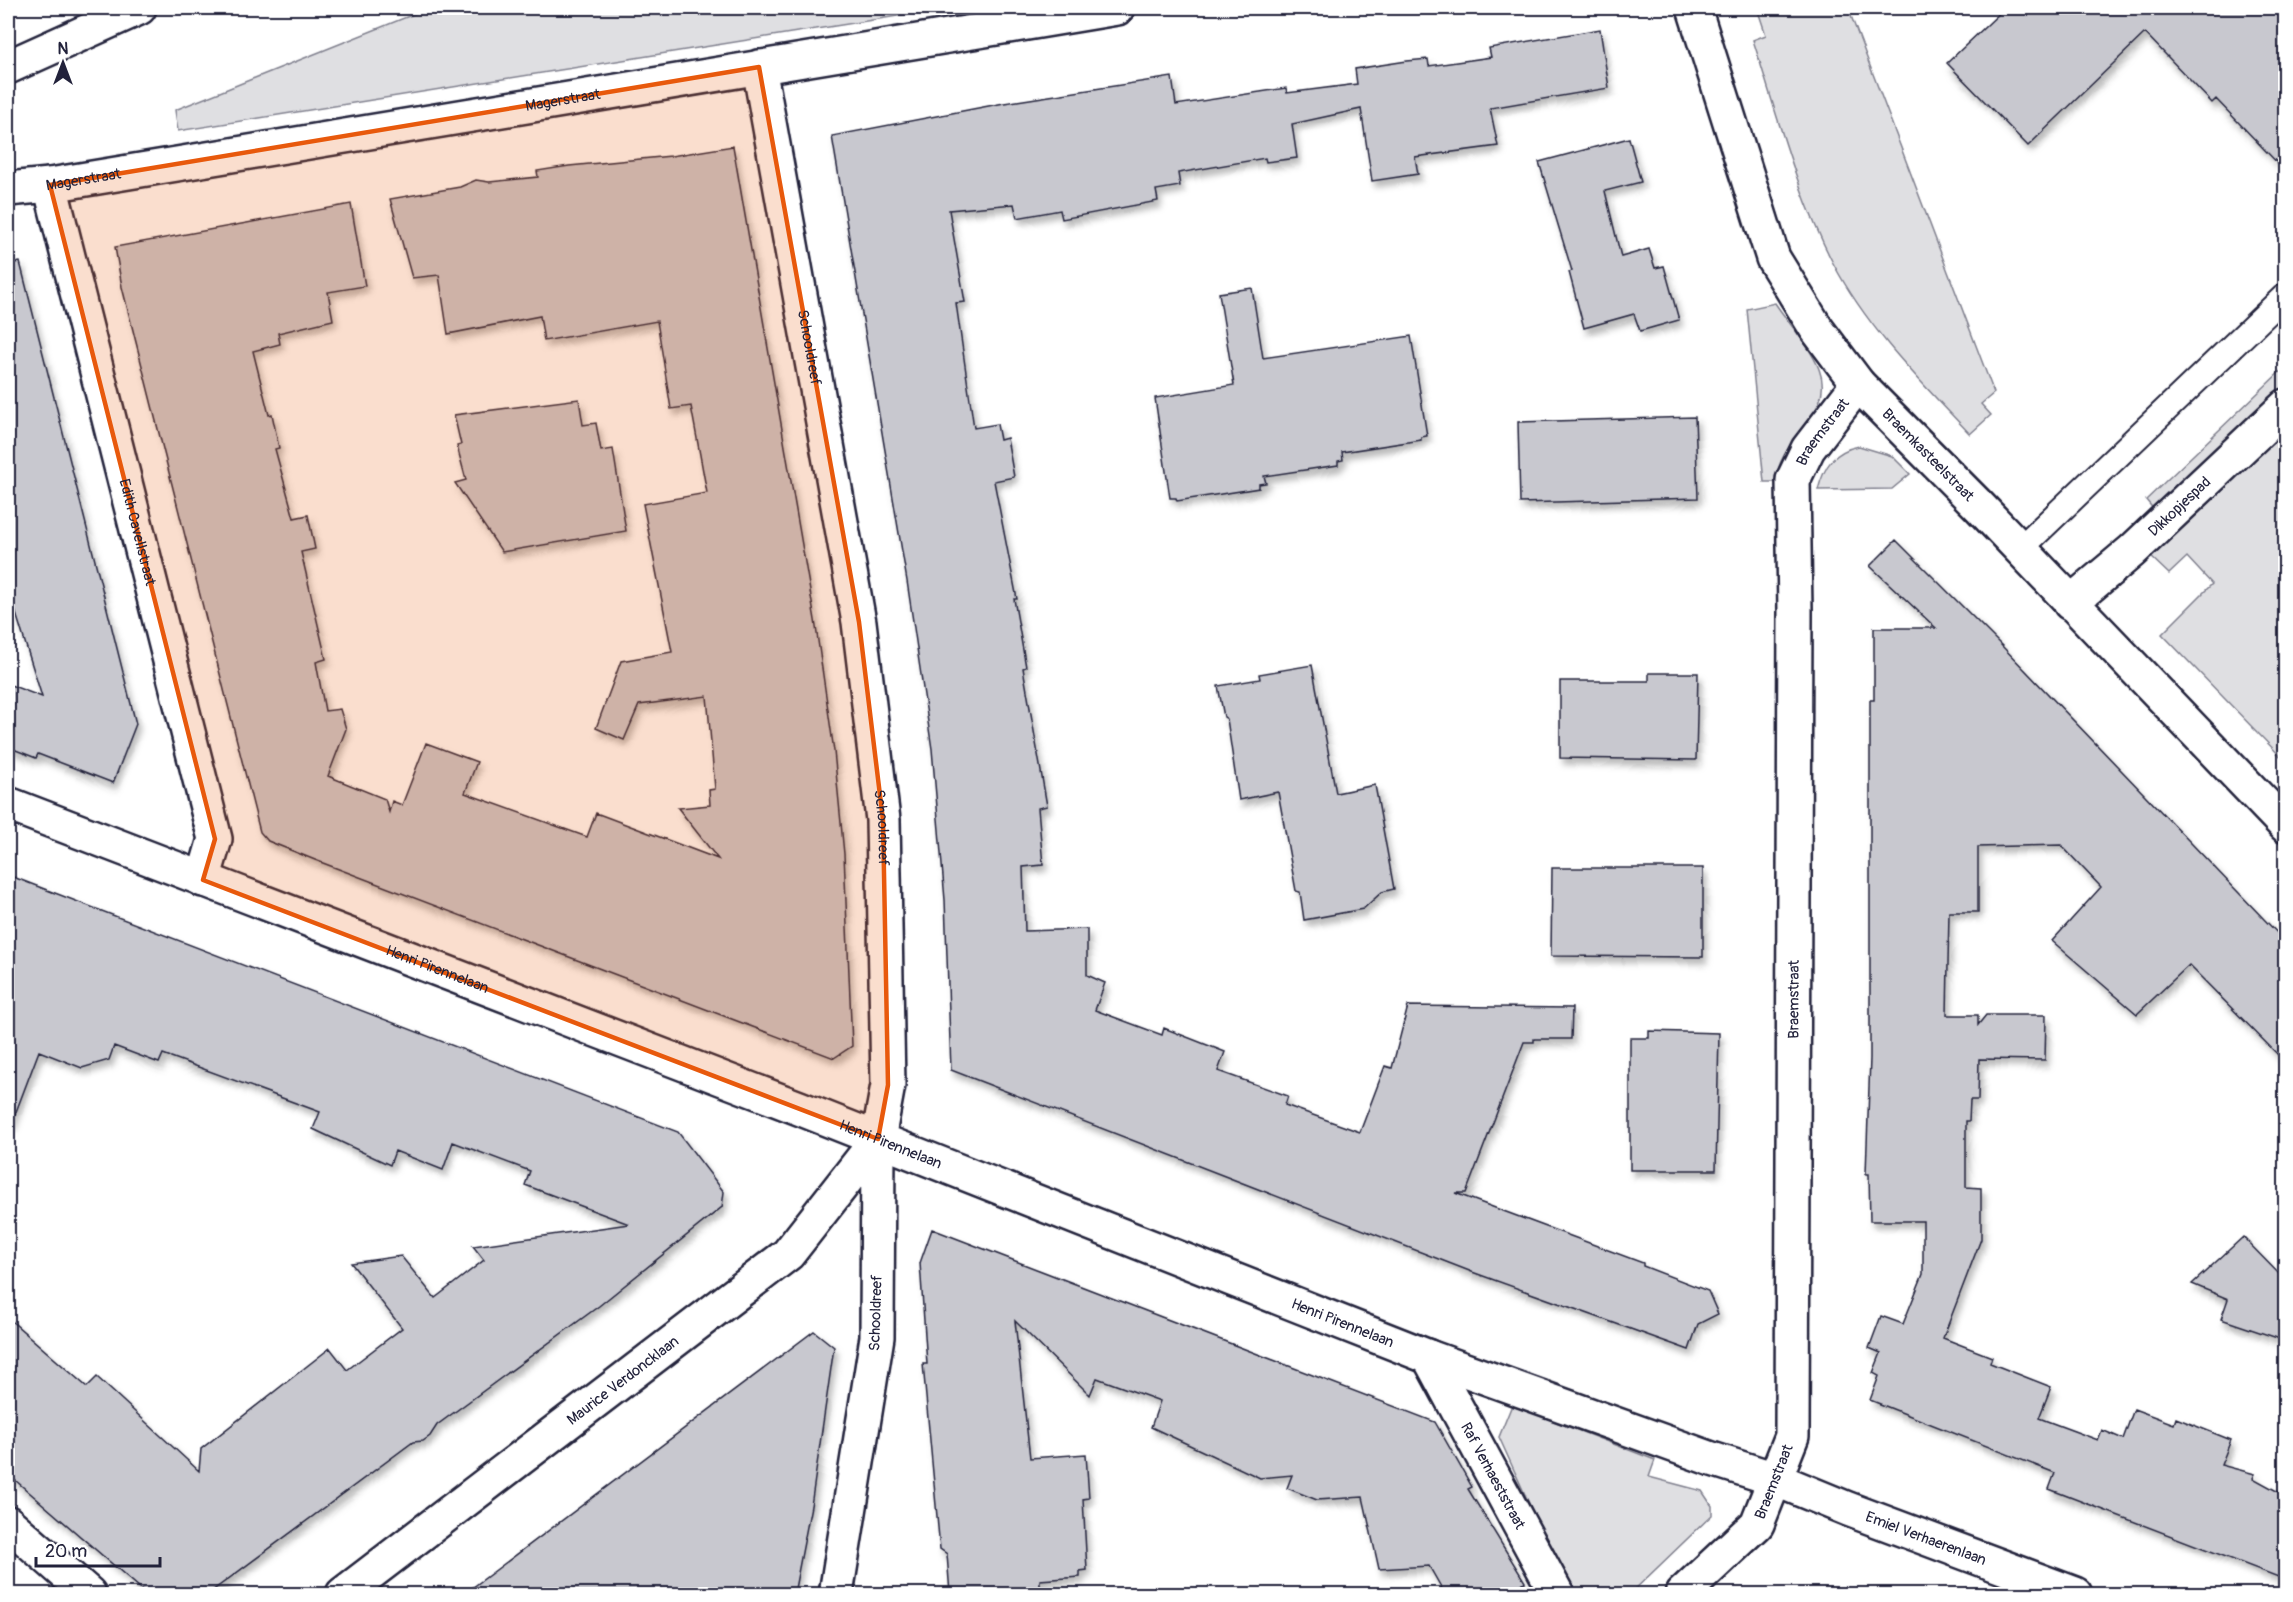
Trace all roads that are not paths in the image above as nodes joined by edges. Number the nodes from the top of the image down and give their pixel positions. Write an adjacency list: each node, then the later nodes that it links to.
1 (139, 8): 4 (main road)
2 (1117, 8): 5 (main road, Magerstraat)
3 (1694, 8): 9 (main road, Braemkasteelstraat)
4 (8, 67)
5 (759, 67): 6 (main road, Magerstraat); 16 (main road, Schooldreef)
6 (50, 185): 7 (main road, Magerstraat); 15 (main road, Edith Cavellstraat)
7 (8, 189)
8 (2286, 295): 11 (lane)
9 (1858, 384): 11 (main road, Braemkasteelstraat); 18 (main road, Braemstraat)
10 (2286, 406): 12 (main road, Dikkopjespad)
11 (2020, 549): 12 (main road, Braemkasteelstraat)
12 (2070, 603): 14 (main road, Braemkasteelstraat)
13 (8, 804): 15 (main road, Henri Pirennelaan)
14 (2286, 826)
15 (203, 880): 16 (main road, Henri Pirennelaan)
16 (878, 1139): 17 (main road, Henri Pirennelaan); 21 (main road, Maurice Verdoncklaan); 22 (main road, Schooldreef)
17 (1429, 1357): 18 (main road, Henri Pirennelaan); 23 (main road, Raf Verhaeststraat)
18 (1775, 1479): 24 (main road, Braemstraat); 25 (main road, Emiel Verhaerenlaan)
19 (8, 1522): 20 (main road)
20 (89, 1594)
21 (343, 1594)
22 (836, 1594)
23 (1557, 1594)
24 (1682, 1594)
25 (2075, 1594)

